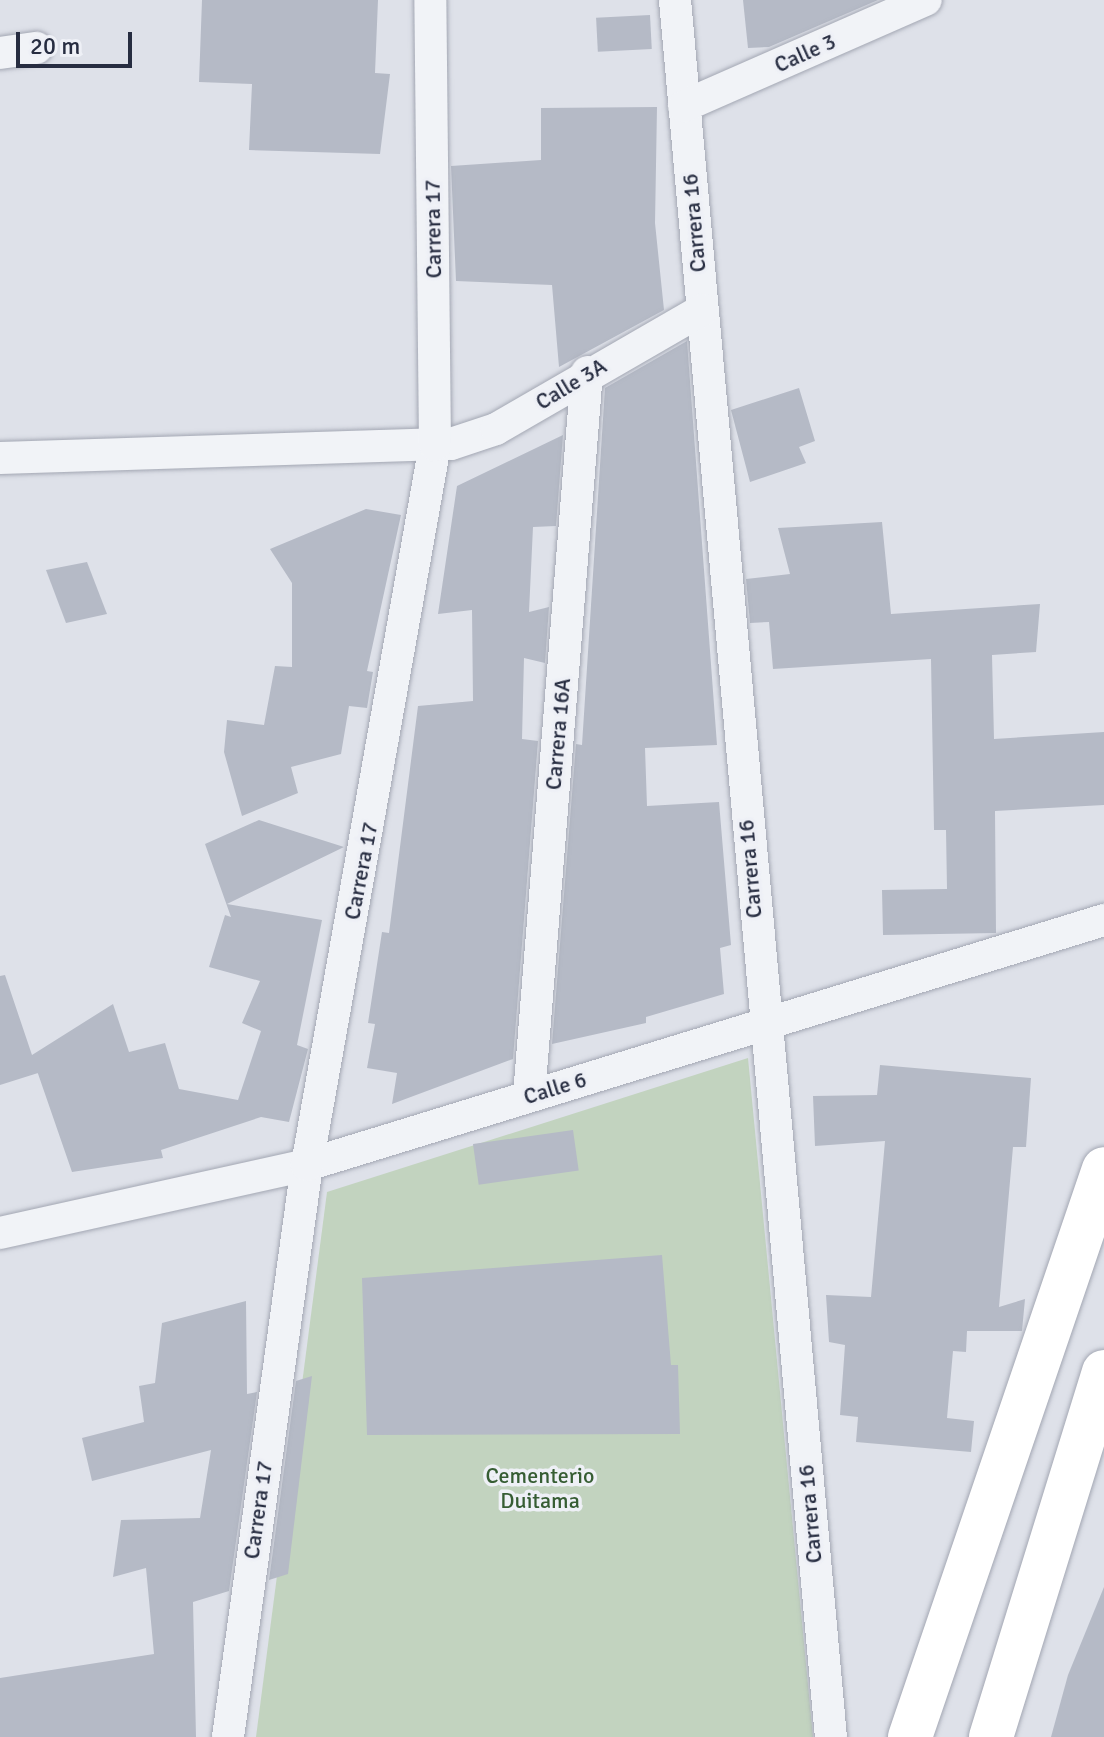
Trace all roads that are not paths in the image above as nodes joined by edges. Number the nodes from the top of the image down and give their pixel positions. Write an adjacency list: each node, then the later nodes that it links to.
1 (430, 0): 9 (street, Carrera 17)
2 (675, 0): 6 (street, Carrera 16)
3 (926, 0): 6 (street, Calle 3)
4 (37, 48): 5 (street)
5 (0, 53)
6 (684, 106): 7 (street, Carrera 16)
7 (702, 310): 8 (street, Calle 3A); 12 (street, Carrera 16)
8 (587, 372): 9 (street, Calle 3A); 13 (street, Carrera 16A)
9 (435, 445): 10 (street, Calle 3A); 14 (street, Carrera 17)
10 (0, 458)
11 (1104, 920): 12 (street, Calle 6)
12 (763, 1024): 13 (street, Calle 6); 19 (street, Carrera 16)
13 (529, 1096): 14 (street, Calle 6)
14 (307, 1165): 16 (street, Calle 6); 18 (street, Carrera 17)
15 (1104, 1169): 20 (main road)
16 (0, 1233)
17 (1102, 1381): 21 (main road)
18 (228, 1737)
19 (831, 1737)
20 (910, 1737)
21 (991, 1737)

